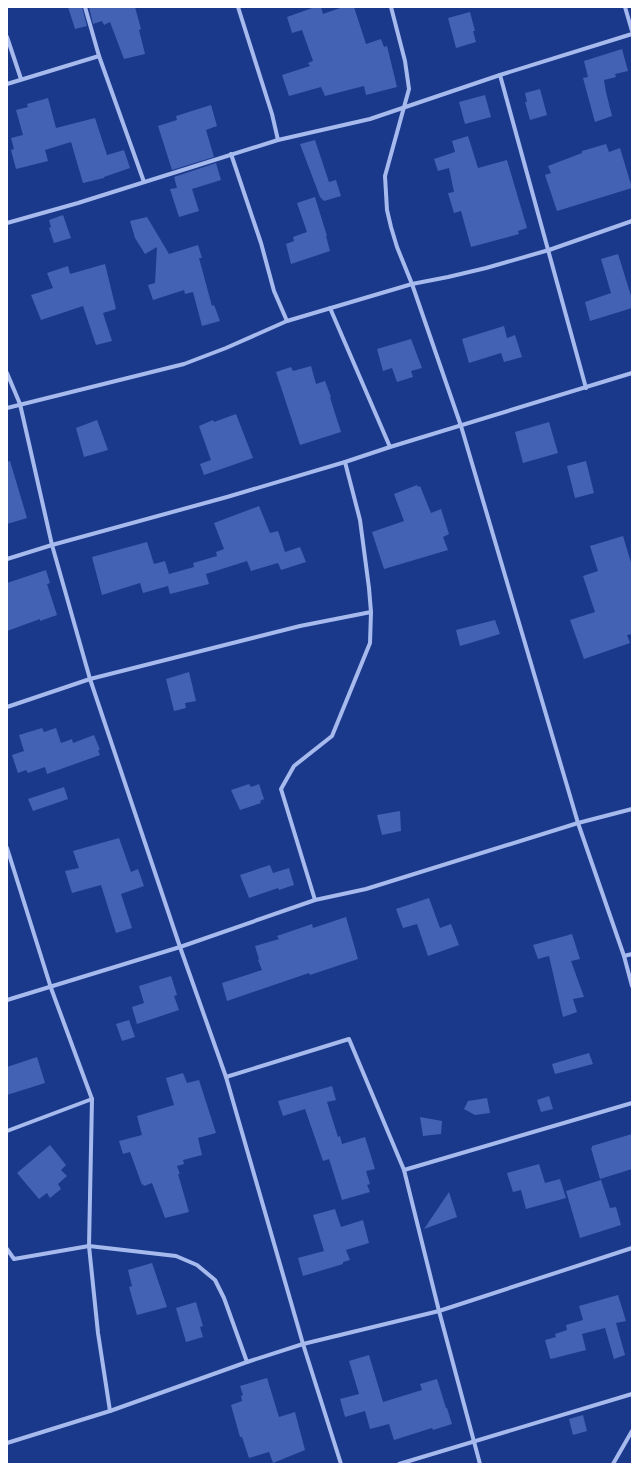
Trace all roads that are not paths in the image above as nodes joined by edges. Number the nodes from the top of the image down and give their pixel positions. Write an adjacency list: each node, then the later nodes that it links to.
1 (85, 7): 7 (street)
2 (238, 7): 12 (street)
3 (391, 7): 11 (street)
4 (625, 7): 5 (street)
5 (632, 32): 8 (street)
6 (7, 37): 9 (street)
7 (99, 56): 9 (street); 14 (street)
8 (500, 75): 11 (street); 17 (street)
9 (21, 79): 10 (street)
10 (7, 84)
11 (404, 108): 12 (street); 18 (street)
12 (278, 140): 13 (street)
13 (231, 154): 14 (street); 20 (street)
14 (144, 182): 16 (street)
15 (632, 221): 17 (street)
16 (7, 223)
17 (549, 250): 18 (street); 23 (street)
18 (412, 284): 19 (street); 26 (street)
19 (330, 308): 20 (street); 27 (street)
20 (287, 321): 24 (street)
21 (7, 373): 24 (street)
22 (632, 373): 23 (street)
23 (586, 388): 26 (street)
24 (20, 404): 25 (street); 29 (street)
25 (7, 408)
26 (461, 426): 27 (street); 35 (street)
27 (390, 447): 28 (street)
28 (345, 462): 29 (street); 31 (street)
29 (52, 545): 30 (street); 32 (street)
30 (7, 559)
31 (371, 612): 32 (street); 37 (street)
32 (90, 679): 33 (street); 38 (street)
33 (7, 707)
34 (632, 809): 35 (street)
35 (578, 823): 37 (street); 40 (street)
36 (7, 848): 42 (street)
37 (315, 900): 38 (street)
38 (180, 947): 42 (street); 44 (street)
39 (632, 954): 40 (street)
40 (624, 956): 41 (street)
41 (632, 986)
42 (51, 988): 43 (street); 45 (street)
43 (7, 1000)
44 (226, 1077): 48 (street); 53 (street)
45 (92, 1099): 47 (street); 49 (street)
46 (632, 1103): 48 (street)
47 (7, 1131)
48 (404, 1170): 52 (street)
49 (89, 1246): 51 (street); 54 (street); 56 (street)
50 (632, 1248): 52 (street)
51 (7, 1249)
52 (439, 1311): 53 (street); 58 (street)
53 (303, 1344): 54 (street); 60 (street)
54 (247, 1362): 56 (street)
55 (632, 1394): 58 (street)
56 (110, 1412): 59 (street)
57 (632, 1431): 63 (street)
58 (474, 1440): 61 (street); 62 (street)
59 (7, 1443)
60 (341, 1464)
61 (399, 1464)
62 (480, 1464)
63 (613, 1464)

